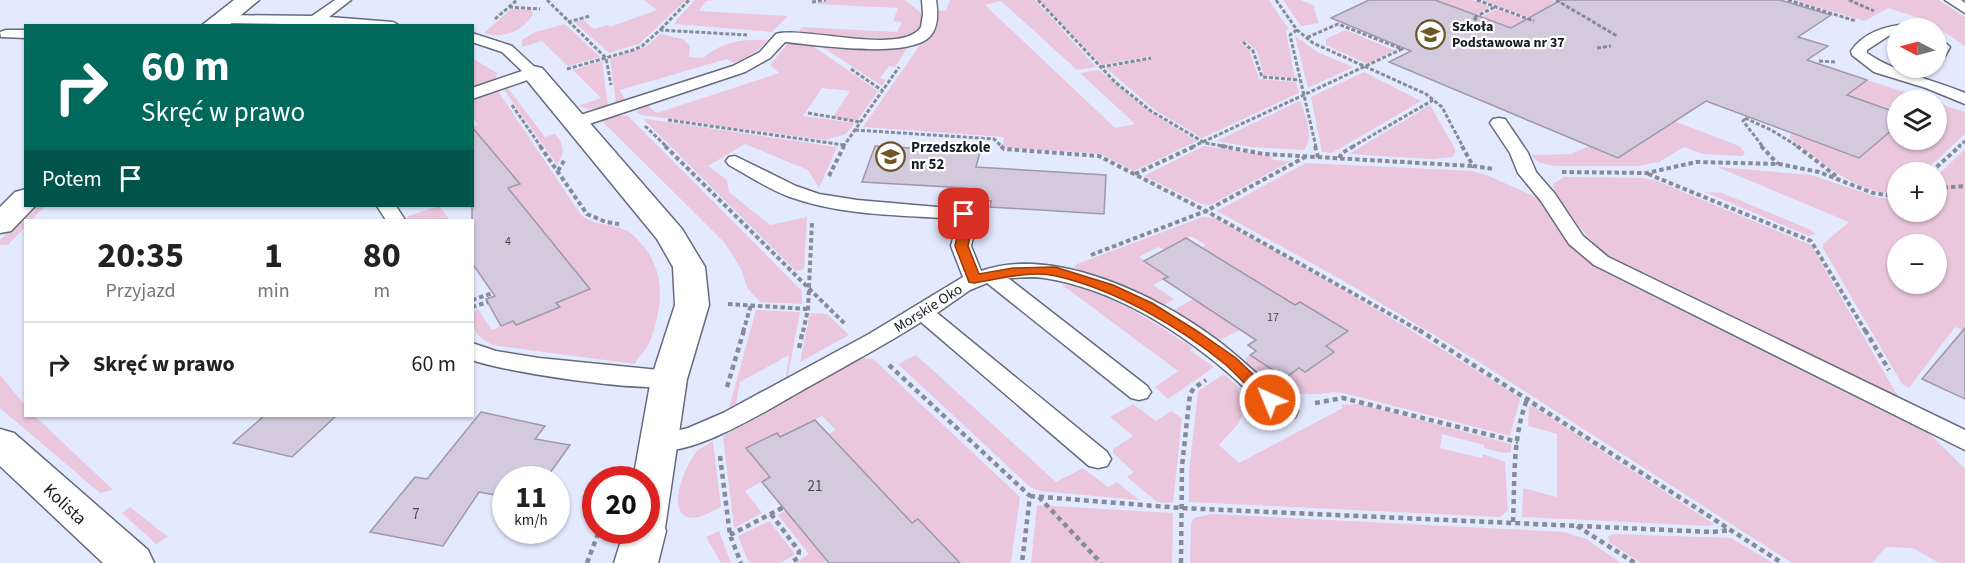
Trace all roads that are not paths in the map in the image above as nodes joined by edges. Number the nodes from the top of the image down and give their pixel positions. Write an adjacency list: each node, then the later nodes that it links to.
1 (248, 0): 7 (street)
2 (344, 0): 6 (lane)
3 (1952, 0): 5 (lane)
4 (930, 4): 20 (lane)
5 (1965, 9)
6 (315, 21): 7 (lane); 8 (lane)
7 (217, 22)
8 (362, 24)
9 (1887, 31): 13 (lane)
10 (6, 34): 11 (lane)
11 (24, 34)
12 (474, 38): 14 (lane)
13 (1887, 71)
14 (535, 75): 18 (lane); 20 (street)
15 (1909, 78): 17 (lane)
16 (1933, 78): 17 (lane)
17 (1932, 85): 19 (lane)
18 (474, 93)
19 (1965, 99)
20 (574, 123): 28 (street)
21 (1499, 123): 31 (lane)
22 (735, 161): 25 (lane)
23 (24, 200): 24 (street)
24 (0, 224)
25 (982, 277): 26 (lane, Morskie Oko); 29 (lane); 30 (lane, Morskie Oko)
26 (922, 312): 33 (lane, Morskie Oko); 34 (lane)
27 (474, 351): 28 (lane)
28 (669, 379): 33 (street)
29 (1139, 392)
30 (1286, 411)
31 (1965, 441)
32 (0, 443): 37 (street, Kolista)
33 (660, 443): 35 (street)
34 (1098, 459)
35 (656, 466)
36 (641, 544): 38 (street)
37 (132, 563)
38 (636, 563)

